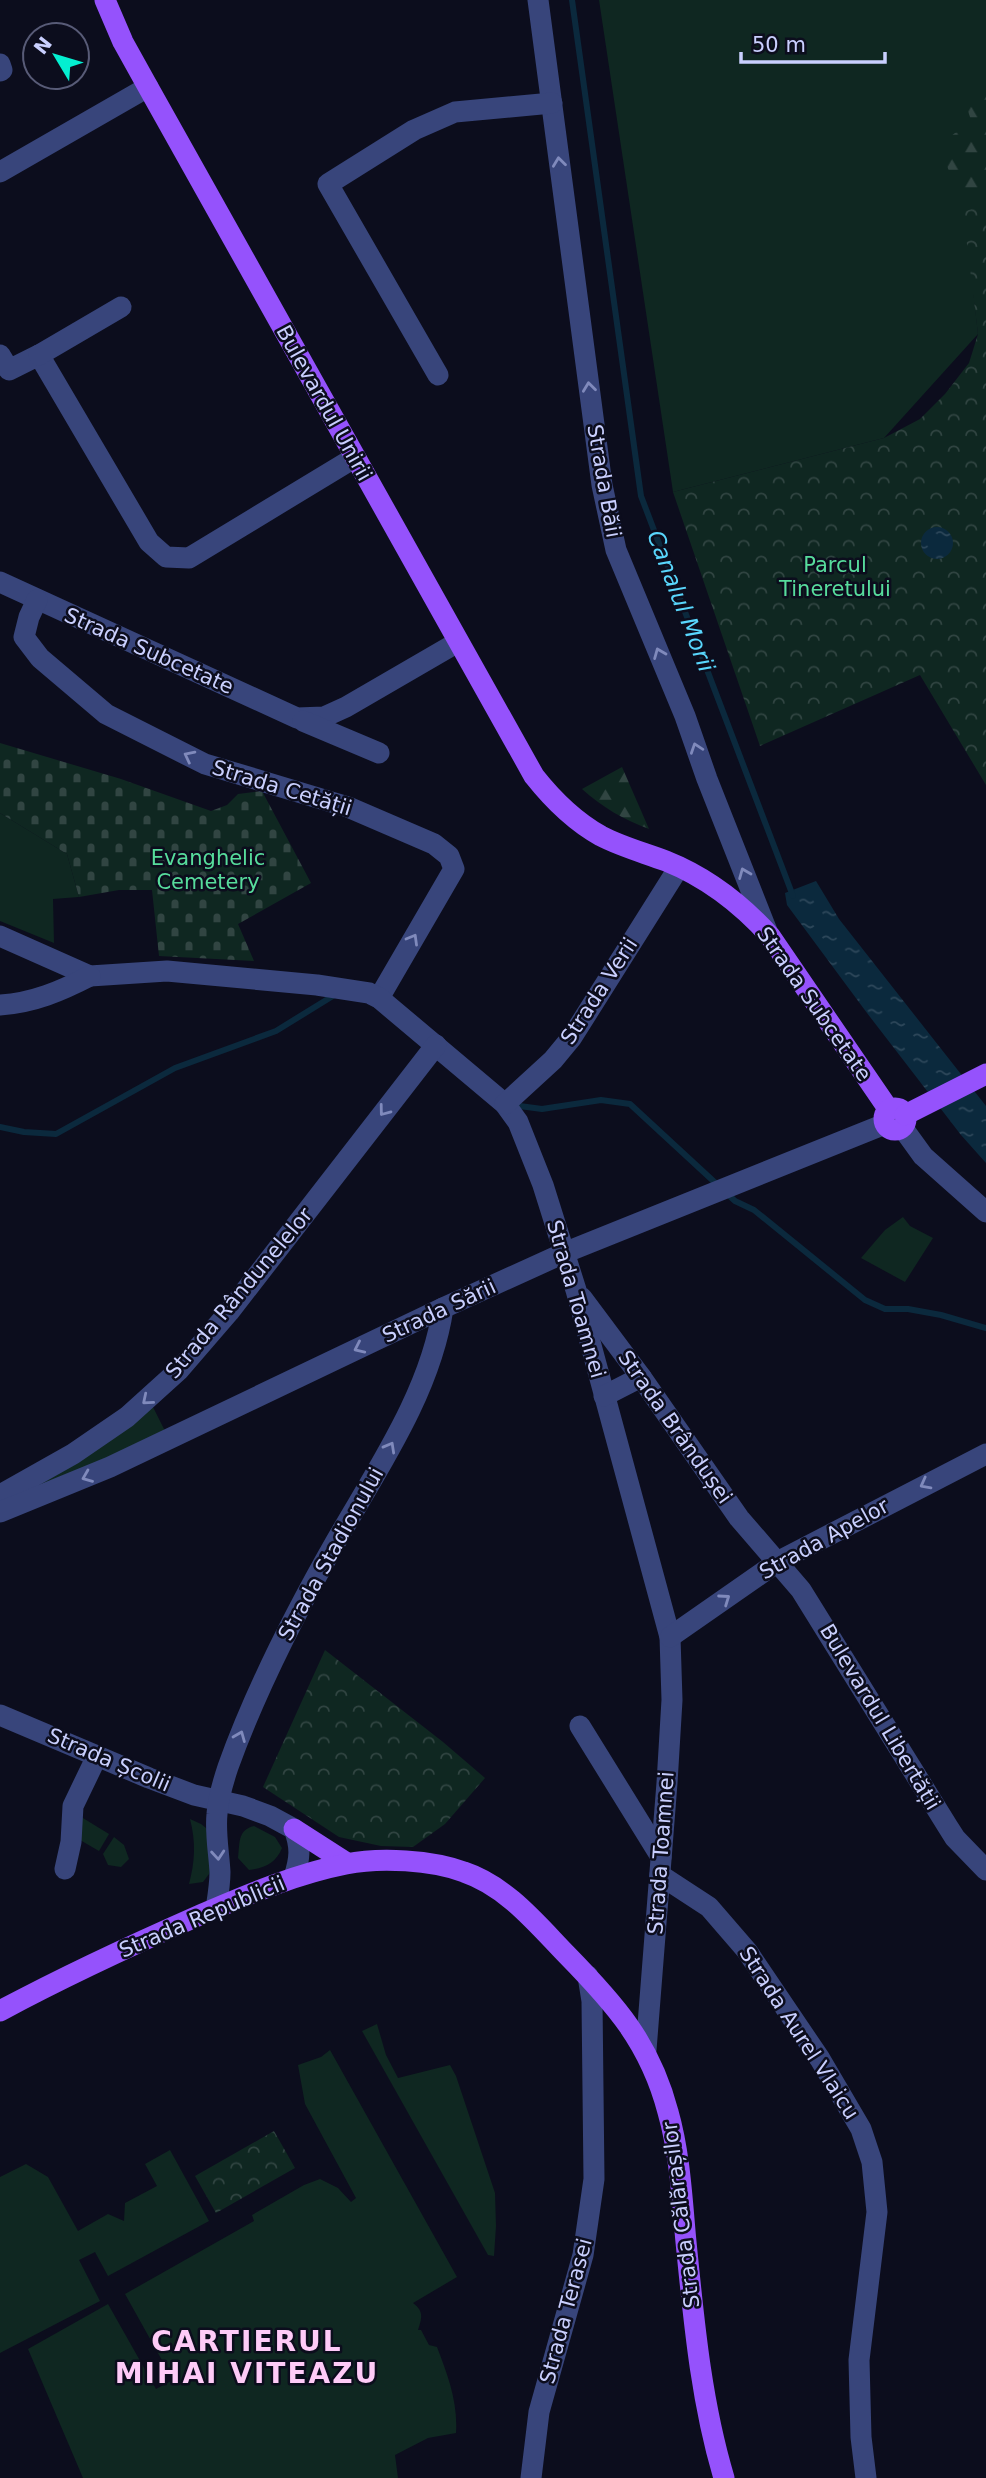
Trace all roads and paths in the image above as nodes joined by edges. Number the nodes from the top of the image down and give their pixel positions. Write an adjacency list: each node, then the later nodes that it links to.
1 (105, 0): 5 (main road, Bulevardul Unirii)
2 (538, 0): 6 (street, Strada Băii)
3 (0, 64): 4 (street)
4 (0, 71)
5 (148, 87): 7 (street); 12 (main road, Bulevardul Unirii)
6 (552, 103): 11 (street); 21 (street, Strada Băii, one-way to 6)
7 (0, 172)
8 (121, 307): 10 (street)
9 (0, 355): 10 (street)
10 (39, 355): 12 (street)
11 (438, 375)
12 (354, 458): 15 (main road, Bulevardul Unirii)
13 (0, 582): 14 (street, Strada Subcetate)
14 (37, 600): 16 (street, Strada Subcetate); 23 (street, Strada Cetății, one-way to 14)
15 (458, 642): 16 (street); 18 (main road, Bulevardul Unirii)
16 (297, 718): 17 (street, Strada Subcetate)
17 (379, 753)
18 (553, 800): 19 (main road, Strada Subcetate)
19 (679, 867): 21 (main road, Strada Subcetate); 27 (street, Strada Verii)
20 (0, 936): 22 (street, Strada Toamnei)
21 (770, 936): 28 (main road, Strada Subcetate)
22 (90, 976): 23 (street, Strada Toamnei); 24 (street)
23 (379, 998): 25 (street, Strada Toamnei)
24 (0, 1005)
25 (431, 1051): 27 (street, Strada Toamnei); 36 (street, Strada Rândunelelor, one-way to 36)
26 (986, 1074): 28 (main road, Strada Sării)
27 (505, 1104): 30 (street, Strada Toamnei)
28 (901, 1117): 29 (street); 30 (street, Strada Sării)
29 (986, 1212)
30 (564, 1253): 31 (street, Strada Toamnei); 32 (street, Strada Sării)
31 (576, 1290): 33 (street, Strada Brândușei); 34 (street, Strada Toamnei)
32 (443, 1308): 37 (street, Strada Sării, one-way to 37); 43 (street, Strada Stadionului, one-way to 32)
33 (641, 1377): 34 (street); 38 (street, Strada Brândușei)
34 (604, 1395): 39 (street, Strada Toamnei)
35 (986, 1454): 38 (street, Strada Apelor, one-way to 38)
36 (0, 1494)
37 (0, 1512)
38 (779, 1561): 39 (street, Strada Apelor, one-way to 38); 49 (street, Bulevardul Libertății)
39 (670, 1637): 47 (street, Strada Toamnei)
40 (0, 1714): 42 (street, Strada Școlii)
41 (580, 1726): 47 (street)
42 (97, 1756): 43 (street, Strada Școlii); 48 (street)
43 (219, 1801): 44 (street, Strada Școlii); 51 (street, one-way to 51)
44 (294, 1829): 46 (main road); 50 (street)
45 (415, 1862): 46 (main road, Strada Republicii); 52 (main road, Strada Călărașilor)
46 (347, 1863): 50 (main road, Strada Republicii)
47 (660, 1866): 54 (street, Strada Toamnei); 57 (street, Strada Aurel Vlaicu)
48 (65, 1869)
49 (986, 1870)
50 (294, 1877): 51 (main road, Strada Republicii)
51 (216, 1909): 53 (main road, Strada Republicii)
52 (588, 1976): 54 (main road, Strada Călărașilor); 55 (street, Strada Terasei)
53 (0, 2011)
54 (646, 2050): 56 (main road, Strada Călărașilor)
55 (531, 2478)
56 (724, 2478)
57 (866, 2478)

